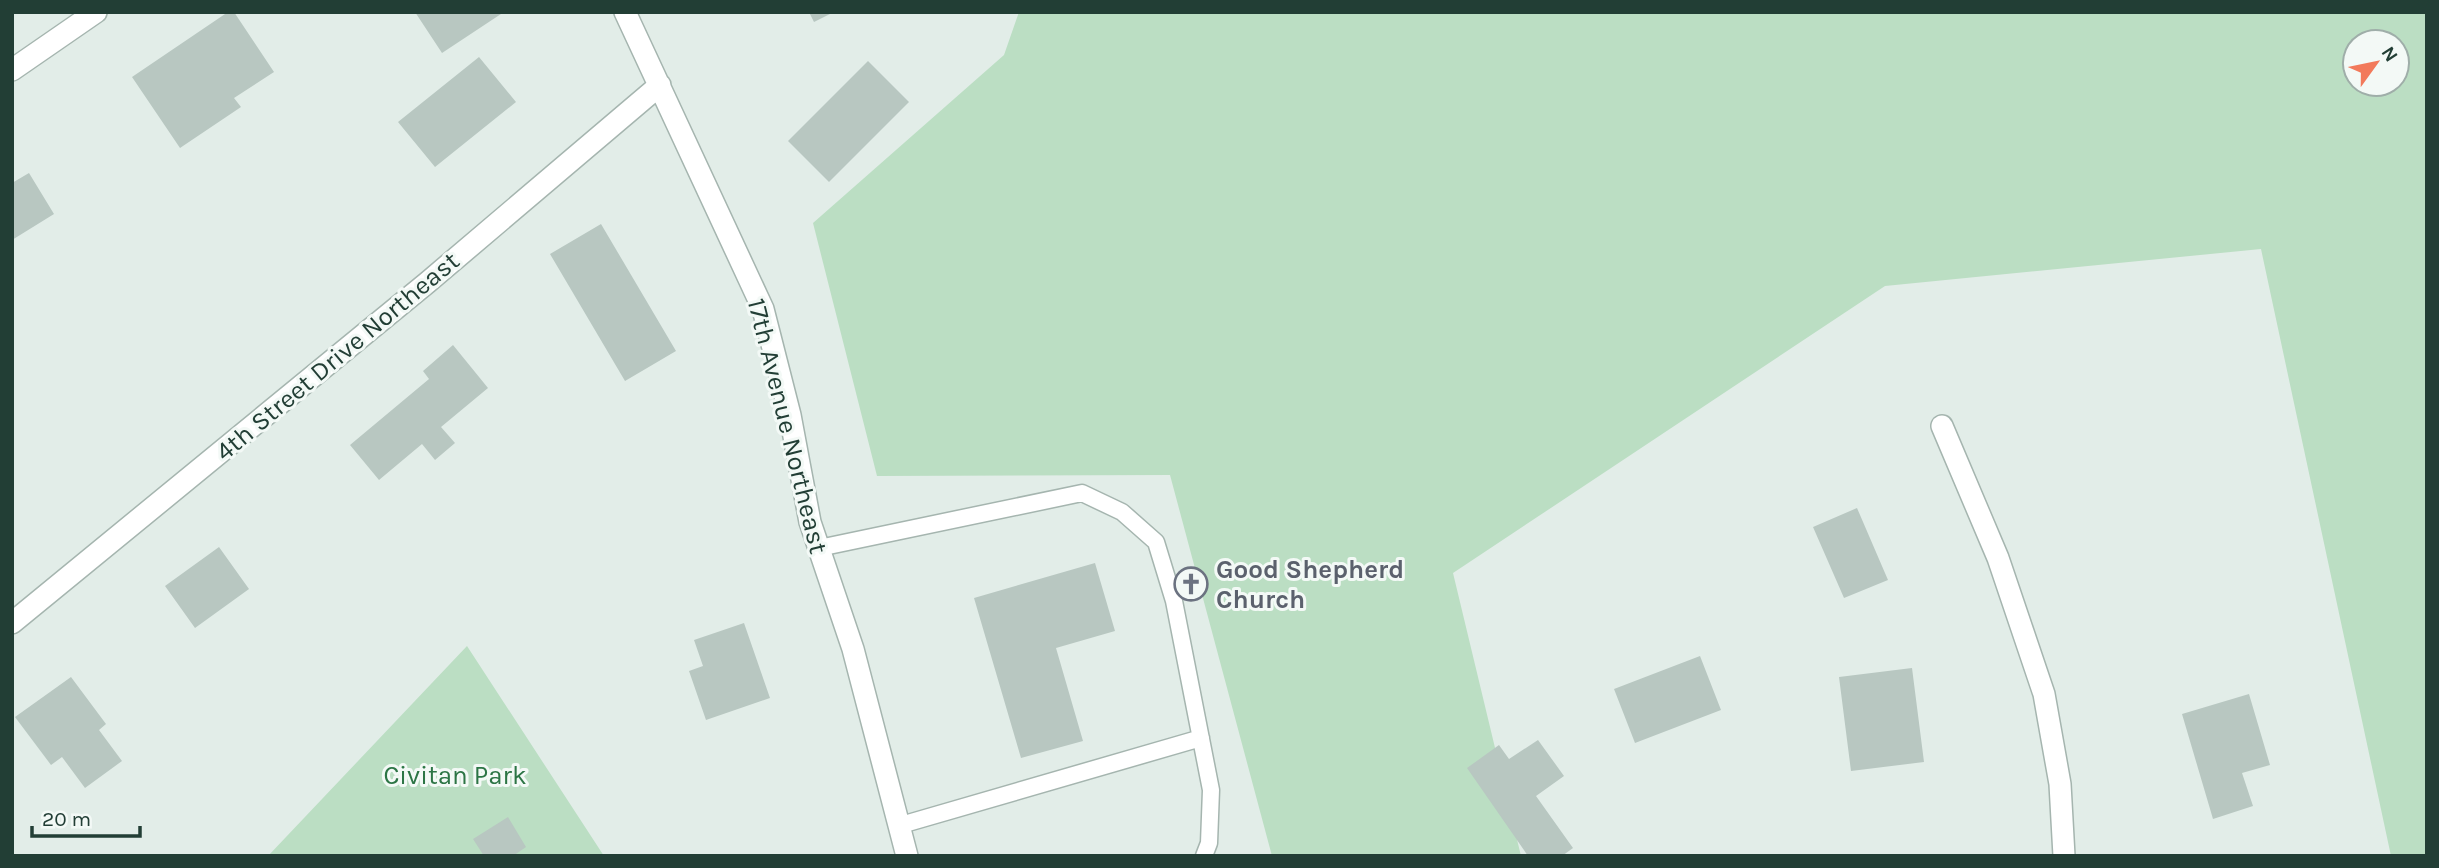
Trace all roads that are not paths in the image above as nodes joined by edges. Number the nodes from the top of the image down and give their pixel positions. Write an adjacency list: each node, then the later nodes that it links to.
1 (96, 12): 3 (street)
2 (625, 12): 4 (street, 17th Avenue Northeast)
3 (12, 70)
4 (660, 85): 6 (street, 17th Avenue Northeast); 7 (street, 4th Street Drive Northeast)
5 (1942, 426): 12 (street)
6 (818, 548): 8 (lane); 9 (street, 17th Avenue Northeast)
7 (12, 624)
8 (1201, 738): 9 (lane); 11 (lane)
9 (901, 825): 10 (street, 17th Avenue Northeast)
10 (907, 856)
11 (1204, 856)
12 (2064, 856)

